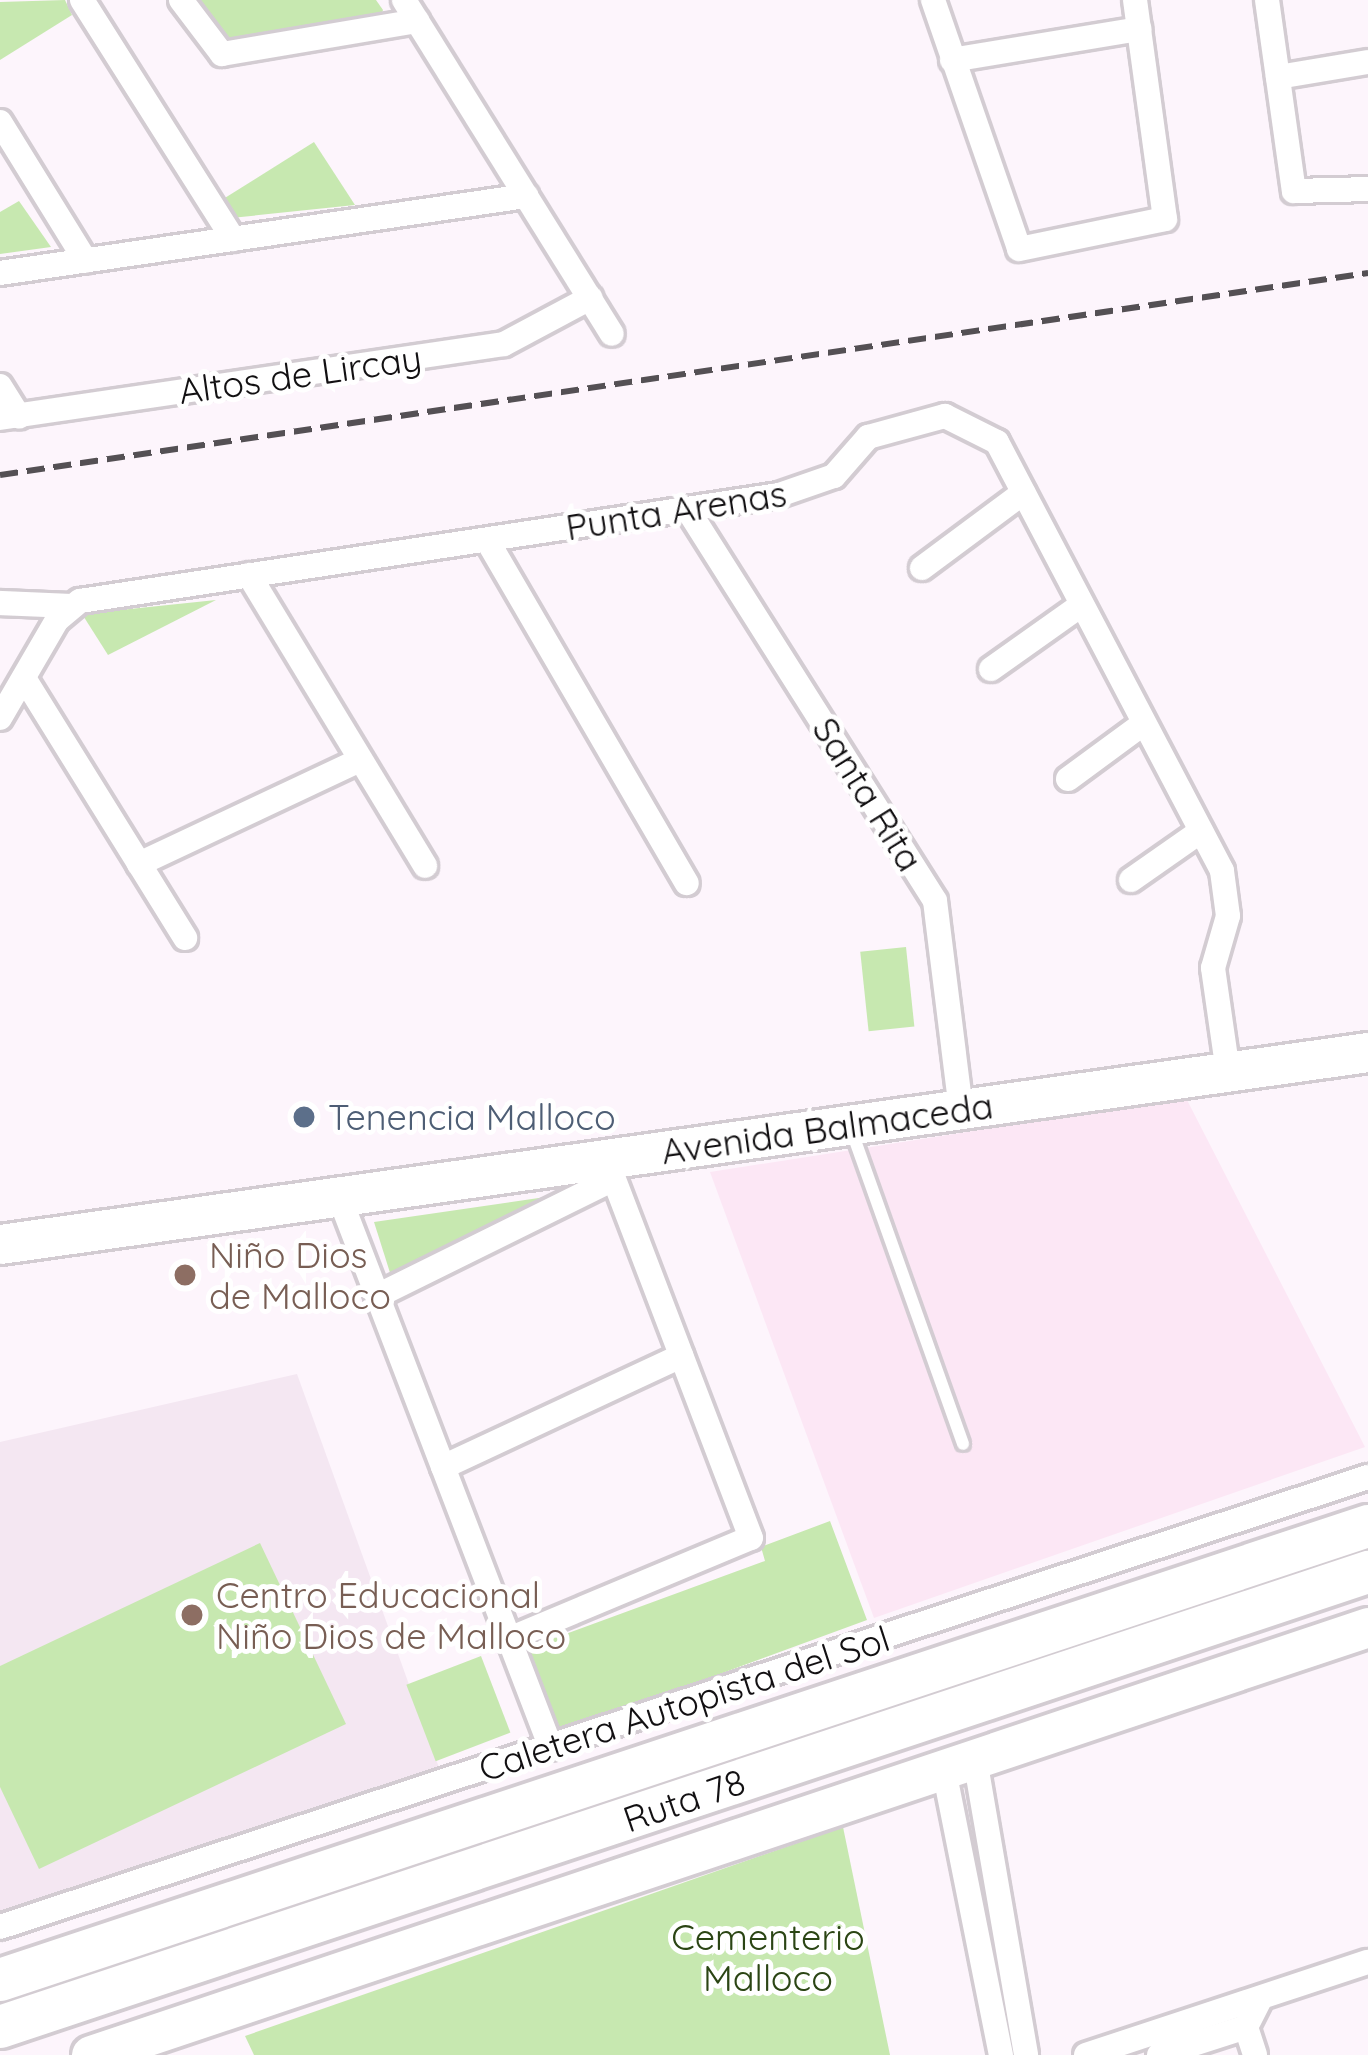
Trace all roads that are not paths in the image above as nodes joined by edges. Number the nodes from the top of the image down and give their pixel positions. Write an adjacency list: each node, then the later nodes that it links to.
1 (82, 0): 14 (street)
2 (181, 0): 6 (street)
3 (933, 0): 8 (street)
4 (1135, 0): 7 (street)
5 (1268, 0): 10 (street)
6 (411, 11): 13 (street)
7 (1139, 28): 8 (street); 8 (street)
8 (952, 60)
9 (1368, 62): 10 (street)
10 (1278, 76): 12 (street)
11 (0, 122): 15 (street)
12 (1368, 189)
13 (526, 196): 14 (street); 17 (street)
14 (233, 239): 15 (street)
15 (86, 261): 16 (street)
16 (0, 273)
17 (590, 298): 18 (street); 20 (street, Altos de Lircay)
18 (612, 334)
19 (0, 386): 20 (street)
20 (9, 417)
21 (1023, 493): 22 (street, Punta Arenas); 24 (street); 28 (street, Punta Arenas)
22 (688, 510): 23 (street, Punta Arenas); 43 (street, Santa Rita)
23 (487, 540): 25 (street, Punta Arenas); 39 (street)
24 (922, 568)
25 (249, 575): 27 (street, Punta Arenas); 33 (street)
26 (0, 603): 27 (street, Punta Arenas)
27 (71, 606): 30 (street)
28 (1080, 606): 29 (street); 32 (street, Punta Arenas)
29 (991, 669)
30 (23, 678): 31 (street); 36 (street)
31 (0, 718)
32 (1143, 724): 34 (street); 35 (street, Punta Arenas)
33 (360, 760): 36 (street); 37 (street)
34 (1068, 778)
35 (1201, 831): 38 (street); 42 (street, Punta Arenas)
36 (139, 864): 40 (street)
37 (425, 866)
38 (1131, 880)
39 (687, 884)
40 (185, 938)
41 (1368, 1052): 42 (main road, Avenida Balmaceda)
42 (1228, 1072): 43 (main road, Avenida Balmaceda)
43 (961, 1109): 44 (main road, Avenida Balmaceda)
44 (850, 1125): 45 (main road, Avenida Balmaceda); 50 (lane)
45 (610, 1169): 46 (main road, Avenida Balmaceda); 48 (street); 49 (street)
46 (339, 1196): 47 (main road, Avenida Balmaceda); 48 (street)
47 (0, 1244)
48 (377, 1296): 51 (street)
49 (681, 1356): 51 (street); 56 (street)
50 (964, 1444)
51 (443, 1467): 56 (street)
52 (1368, 1477): 57 (street, Caletera Autopista del Sol)
53 (1368, 1526): 61 (highway, Ruta 78)
54 (1368, 1572): 63 (highway, Ruta 78)
55 (1368, 1627): 58 (main road)
56 (509, 1639): 57 (street)
57 (551, 1748): 59 (street, Caletera Autopista del Sol)
58 (959, 1765): 64 (main road); 65 (street); 66 (street)
59 (0, 1927)
60 (1368, 1962): 62 (street)
61 (0, 1980)
62 (1228, 2025): 67 (street); 68 (street); 69 (street)
63 (0, 2027)
64 (91, 2055)
65 (1001, 2055)
66 (1026, 2055)
67 (1086, 2055)
68 (1160, 2055)
69 (1255, 2055)

